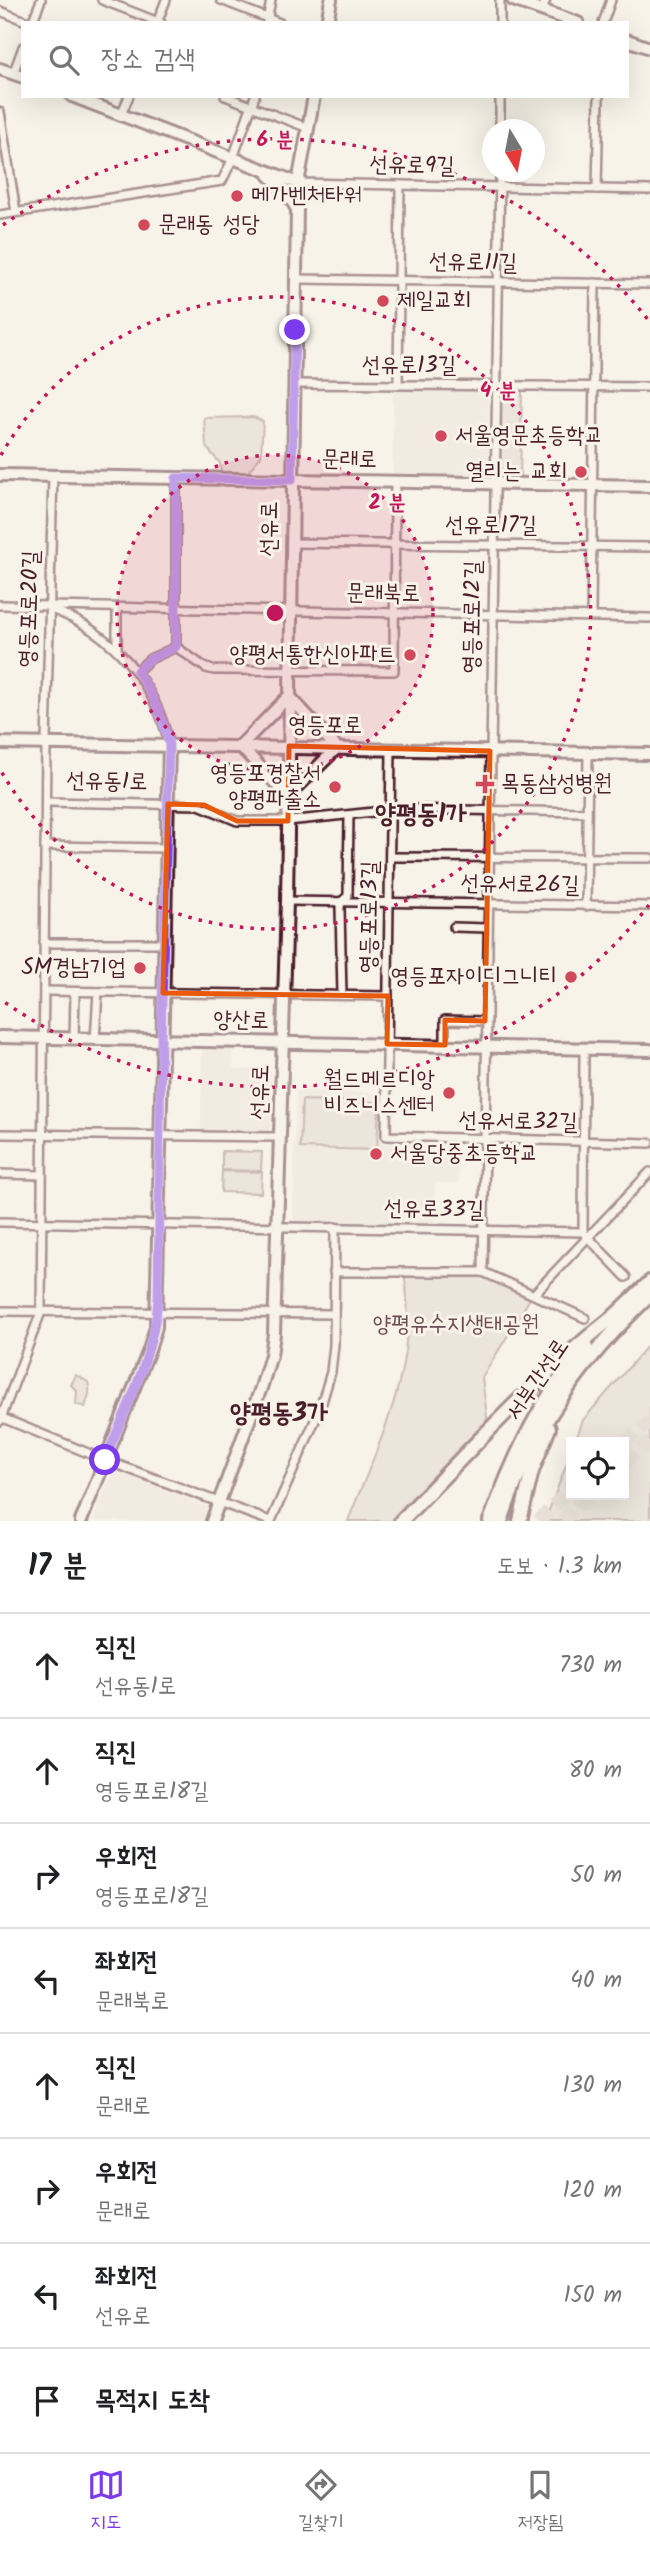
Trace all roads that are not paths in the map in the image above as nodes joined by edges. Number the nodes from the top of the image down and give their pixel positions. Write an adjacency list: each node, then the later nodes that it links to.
1 (41, 0): 14 (street)
2 (102, 0): 15 (street)
3 (166, 0): 16 (street)
4 (221, 0): 12 (street)
5 (271, 0): 12 (street)
6 (331, 0): 17 (main road)
7 (500, 0): 18 (street)
8 (513, 0): 10 (main road)
9 (611, 0): 20 (street)
10 (544, 5): 19 (main road)
11 (0, 11): 13 (street)
12 (268, 20)
13 (27, 21)
14 (33, 21)
15 (156, 21)
16 (159, 21)
17 (327, 21)
18 (500, 21)
19 (574, 21)
20 (604, 21)
21 (629, 41): 22 (main road)
22 (650, 48)
23 (0, 72): 24 (main road)
24 (18, 75)
25 (77, 98): 34 (main road)
26 (128, 98): 34 (street)
27 (230, 98): 32 (street)
28 (254, 98): 32 (street)
29 (314, 98): 36 (main road, 선유로)
30 (498, 98): 35 (street)
31 (599, 98): 43 (street)
32 (253, 107): 36 (street); 37 (street)
33 (0, 112): 46 (street)
34 (121, 115): 37 (main road)
35 (499, 119)
36 (308, 128): 40 (main road, 선유로)
37 (233, 158): 38 (main road); 46 (street)
38 (261, 169): 40 (main road); 45 (main road)
39 (500, 182): 42 (street, 영등포로12길)
40 (298, 183): 41 (street, 선유로9길); 45 (main road, 선유로)
41 (400, 185): 42 (street, 선유로9길); 49 (street)
42 (500, 187): 43 (street, 선유로9길); 50 (street, 영등포로12길)
43 (597, 189): 44 (street, 선유로9길)
44 (650, 190)
45 (297, 209): 48 (main road, 선유로)
46 (16, 212): 47 (street)
47 (0, 215)
48 (296, 279): 49 (street, 선유로11길); 53 (main road, 선유로)
49 (398, 281): 50 (street, 선유로11길); 54 (street)
50 (498, 282): 51 (street, 선유로11길); 55 (street, 영등포로12길)
51 (595, 284): 52 (street, 선유로11길); 56 (street)
52 (650, 284)
53 (294, 384): 54 (street, 선유로13길); 61 (main road, 선유로)
54 (398, 385): 55 (street, 선유로13길)
55 (496, 386): 56 (street, 선유로13길); 63 (street, 영등포로12길)
56 (594, 387): 57 (street, 선유로13길); 64 (street)
57 (650, 387)
58 (0, 475): 59 (main road, 문래로)
59 (53, 475): 60 (main road, 문래로); 72 (street, 영등포로20길)
60 (176, 478): 61 (main road, 문래로); 74 (street)
61 (292, 480): 62 (main road, 문래로); 66 (main road, 선유로)
62 (395, 481): 63 (main road, 문래로); 67 (street, 문래로)
63 (495, 483): 64 (main road, 문래로); 68 (street, 영등포로12길)
64 (592, 485): 65 (main road, 문래로); 69 (street)
65 (650, 486)
66 (291, 542): 67 (street, 선유로17길); 75 (main road, 선유로)
67 (394, 543): 68 (street, 선유로17길); 76 (street, 문래로)
68 (494, 544): 69 (street, 선유로17길); 77 (street, 영등포로12길)
69 (591, 545): 70 (street, 선유로17길); 78 (street)
70 (650, 547)
71 (0, 605): 72 (street, 문래북로)
72 (49, 606): 73 (street, 문래북로); 81 (street); 86 (street, 영등포로20길)
73 (117, 608): 74 (street, 문래북로); 81 (street)
74 (175, 609): 75 (street, 문래북로); 80 (street)
75 (290, 612): 76 (street, 문래북로); 82 (main road, 선유로)
76 (394, 613): 77 (street, 문래북로); 82 (street)
77 (492, 614): 78 (street, 문래북로); 92 (street, 영등포로12길)
78 (592, 616): 79 (street, 문래북로)
79 (650, 618)
80 (176, 647): 82 (street); 83 (street)
81 (117, 650): 83 (street)
82 (289, 670): 84 (main road, 선유로)
83 (137, 671): 87 (street)
84 (289, 696): 88 (main road); 89 (main road, 선유로); 90 (main road)
85 (0, 743): 86 (main road, 영등포로)
86 (46, 743): 87 (main road, 영등포로); 96 (street, 영등포로20길)
87 (169, 745): 88 (main road, 영등포로); 97 (main road, 선유동1로)
88 (240, 746): 89 (main road, 영등포로); 95 (main road)
89 (289, 747): 90 (main road, 영등포로); 95 (main road, 선유로)
90 (337, 748): 91 (main road, 영등포로); 95 (main road)
91 (391, 749): 92 (main road, 영등포로); 99 (street, 영등포로13길)
92 (490, 751): 93 (main road, 영등포로); 98 (street, 영등포로12길)
93 (588, 754): 94 (main road, 영등포로); 100 (street)
94 (650, 754)
95 (288, 796): 102 (main road, 선유로)
96 (46, 802): 97 (street, 선유동1로); 103 (street, 영등포로20길)
97 (167, 804): 102 (street); 104 (main road, 선유동1로)
98 (489, 810): 99 (street); 100 (street); 107 (street, 영등포로12길)
99 (390, 811): 101 (street); 105 (street, 영등포로13길)
100 (587, 812): 106 (street)
101 (349, 815): 102 (street); 110 (street)
102 (288, 821): 109 (main road, 선유로)
103 (45, 846): 104 (street); 117 (street, 영등포로20길)
104 (167, 848): 118 (main road, 선유동1로)
105 (390, 857): 107 (street); 111 (street, 영등포로13길)
106 (587, 857): 107 (street); 108 (street); 113 (street)
107 (488, 858): 112 (street, 영등포로12길)
108 (650, 858)
109 (287, 901): 110 (street, 선유서로26길); 123 (main road, 선유로)
110 (341, 902): 111 (street, 선유서로26길); 124 (street)
111 (389, 903): 112 (street, 선유서로26길); 125 (street, 영등포로13길)
112 (488, 904): 113 (street, 선유서로26길); 116 (street, 영등포로12길)
113 (586, 906): 114 (street, 선유서로26길)
114 (650, 906)
115 (454, 927): 116 (street)
116 (487, 928): 126 (street, 영등포로12길)
117 (44, 943): 118 (street); 119 (street, 영등포로20길)
118 (164, 943): 122 (main road, 선유동1로)
119 (44, 991): 120 (street); 128 (street, 영등포로20길)
120 (75, 992): 121 (street); 129 (street)
121 (97, 992): 122 (street); 130 (street)
122 (163, 993): 123 (street); 131 (main road, 선유동1로)
123 (284, 994): 124 (street); 132 (main road, 선유로)
124 (342, 995): 125 (street)
125 (388, 996): 133 (street, 영등포로13길)
126 (485, 1021): 134 (street); 135 (street, 영등포로12길)
127 (0, 1037): 128 (main road, 양산로)
128 (44, 1040): 129 (main road, 양산로); 139 (street, 영등포로20길)
129 (74, 1040): 130 (main road, 양산로)
130 (95, 1040): 131 (main road, 양산로)
131 (161, 1041): 132 (main road, 양산로); 140 (main road, 선유동1로)
132 (283, 1043): 133 (main road, 양산로); 141 (main road, 선유로)
133 (387, 1044): 134 (main road, 양산로); 142 (street, 선유서로32길)
134 (445, 1045): 135 (main road, 양산로)
135 (485, 1046): 136 (main road, 양산로); 142 (street, 영등포로12길)
136 (584, 1048): 137 (main road, 양산로); 143 (street)
137 (650, 1050)
138 (0, 1134): 139 (street, 선유로)
139 (43, 1135): 140 (street, 선유로); 147 (street, 영등포로20길)
140 (160, 1136): 141 (street, 선유로); 150 (main road, 선유동1로)
141 (280, 1137): 151 (main road, 선유로)
142 (484, 1140): 143 (street, 선유서로32길); 153 (street, 영등포로12길)
143 (582, 1142): 144 (street, 선유서로32길); 154 (street)
144 (650, 1143)
145 (650, 1172): 154 (street)
146 (0, 1174): 147 (street)
147 (42, 1175): 149 (street, 영등포로20길)
148 (0, 1222): 149 (street)
149 (42, 1223): 150 (street); 162 (street, 영등포로20길)
150 (159, 1224): 151 (street); 163 (main road, 선유동1로)
151 (278, 1226): 152 (street, 선유로33길); 165 (main road, 선유로)
152 (335, 1227): 153 (street, 선유로33길); 155 (street)
153 (483, 1230): 154 (street, 선유로33길); 156 (street, 영등포로12길)
154 (585, 1235): 157 (street); 159 (street)
155 (334, 1272): 156 (street); 164 (street)
156 (483, 1272): 159 (street)
157 (626, 1277)
158 (650, 1282): 166 (main road, 서부간선로)
159 (534, 1294): 167 (street)
160 (650, 1295): 168 (main road, 서부간선로)
161 (0, 1311): 162 (street)
162 (41, 1312): 163 (street); 169 (street)
163 (157, 1314): 165 (street); 170 (main road, 선유동1로)
164 (334, 1314): 165 (street); 174 (street)
165 (275, 1315): 171 (main road, 선유로)
166 (612, 1317): 175 (main road); 176 (main road, 서부간선로)
167 (585, 1318)
168 (578, 1373): 177 (main road, 서부간선로); 178 (main road)
169 (0, 1419): 170 (street)
170 (105, 1460): 171 (street); 172 (main road, 선유동1로)
171 (219, 1503): 173 (main road, 선유로); 174 (street)
172 (81, 1521)
173 (212, 1521)
174 (270, 1521)
175 (401, 1521)
176 (490, 1521)
177 (501, 1521)
178 (520, 1521)

